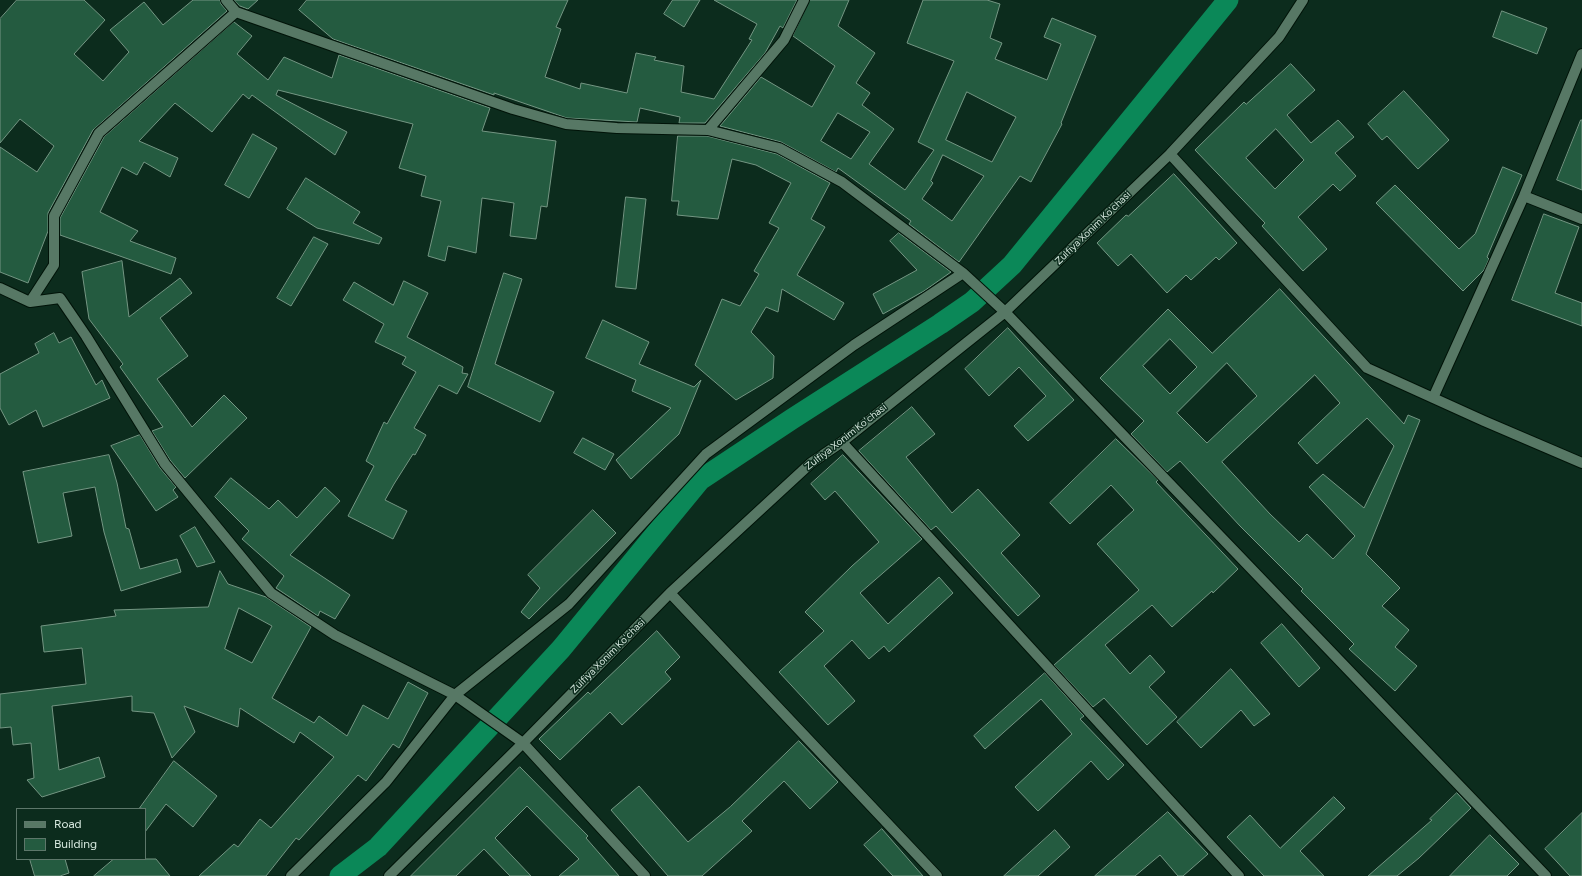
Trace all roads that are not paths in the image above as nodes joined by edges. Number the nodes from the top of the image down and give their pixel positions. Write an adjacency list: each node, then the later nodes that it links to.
1 (226, 0): 4 (street)
2 (804, 0): 6 (street)
3 (1302, 0): 7 (street, Zulfiya Xonim Ko'chasi)
4 (236, 12): 6 (street); 12 (street)
5 (1582, 54): 8 (street)
6 (708, 130): 10 (street)
7 (1170, 154): 13 (street, Zulfiya Xonim Ko'chasi); 14 (street)
8 (1524, 196): 9 (street); 14 (street)
9 (1582, 219)
10 (963, 273): 13 (street); 18 (street)
11 (0, 288): 12 (street)
12 (30, 302): 18 (street)
13 (1001, 309): 15 (street, Zulfiya Xonim Ko'chasi); 25 (street)
14 (1433, 398): 16 (street)
15 (842, 442): 17 (street, Zulfiya Xonim Ko'chasi); 24 (street)
16 (1582, 463)
17 (670, 593): 19 (street, Zulfiya Xonim Ko'chasi); 23 (street)
18 (454, 695): 19 (street); 20 (street)
19 (523, 743): 21 (street, Zulfiya Xonim Ko'chasi); 22 (street)
20 (291, 876)
21 (389, 876)
22 (645, 876)
23 (937, 876)
24 (1239, 876)
25 (1546, 876)

